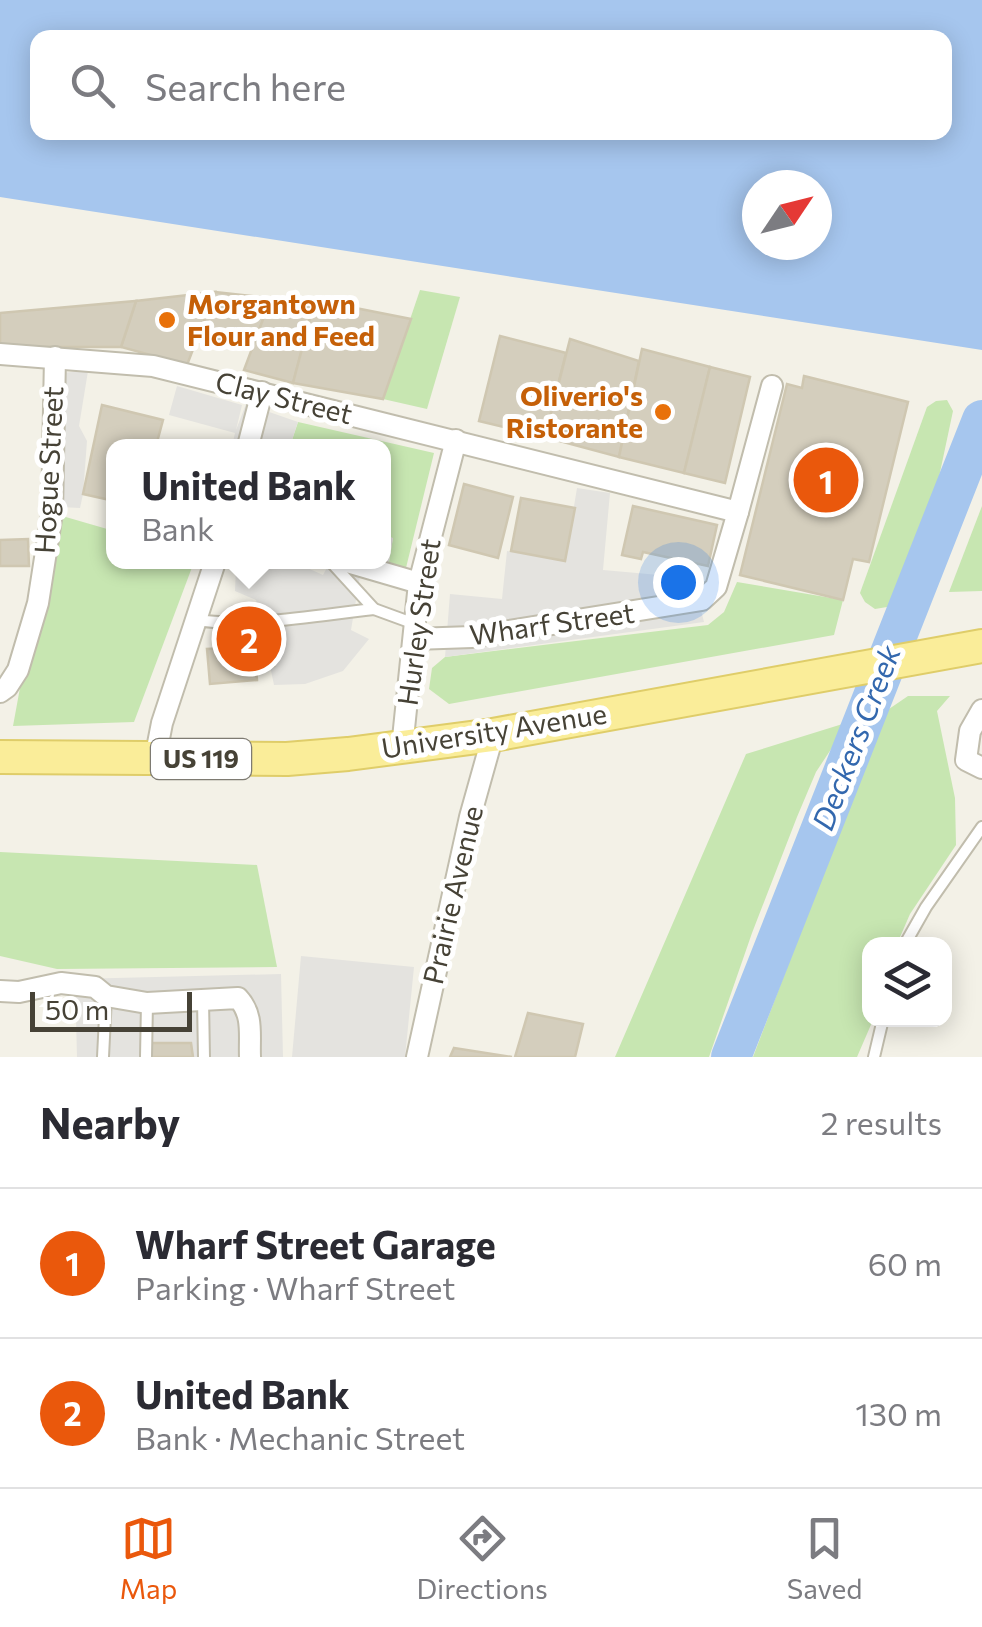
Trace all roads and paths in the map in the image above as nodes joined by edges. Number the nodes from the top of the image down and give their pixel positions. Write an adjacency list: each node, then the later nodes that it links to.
1 (0, 354): 2 (street, Clay Street)
2 (54, 357): 4 (street, Clay Street); 16 (street, Hogue Street)
3 (772, 386): 7 (street, Wharf Street)
4 (262, 392): 5 (street); 6 (street, Clay Street)
5 (250, 439)
6 (456, 440): 7 (street, Clay Street); 11 (street, Hurley Street)
7 (738, 512): 14 (street, Wharf Street)
8 (214, 569): 13 (street)
9 (337, 569): 12 (lane)
10 (371, 569): 11 (street)
11 (419, 583): 14 (street, Hurley Street)
12 (374, 609): 13 (lane); 14 (lane)
13 (196, 620): 21 (street)
14 (415, 632): 19 (street, Hurley Street)
15 (982, 646): 18 (main road, University Avenue / US 119)
16 (0, 692)
17 (982, 710): 22 (street)
18 (493, 734): 19 (main road, University Avenue / US 119); 34 (street, Prairie Avenue)
19 (402, 748): 21 (main road, University Avenue / US 119)
20 (0, 757): 21 (main road, University Avenue / US 119)
21 (155, 759)
22 (982, 768)
23 (982, 827): 24 (lane)
24 (909, 937)
25 (0, 991): 26 (street)
26 (106, 996): 28 (street); 30 (lane)
27 (204, 1000): 28 (street); 32 (lane); 33 (street)
28 (147, 1003): 31 (lane)
29 (881, 1027): 35 (lane)
30 (103, 1057)
31 (146, 1057)
32 (204, 1057)
33 (250, 1057)
34 (416, 1057)
35 (874, 1057)

